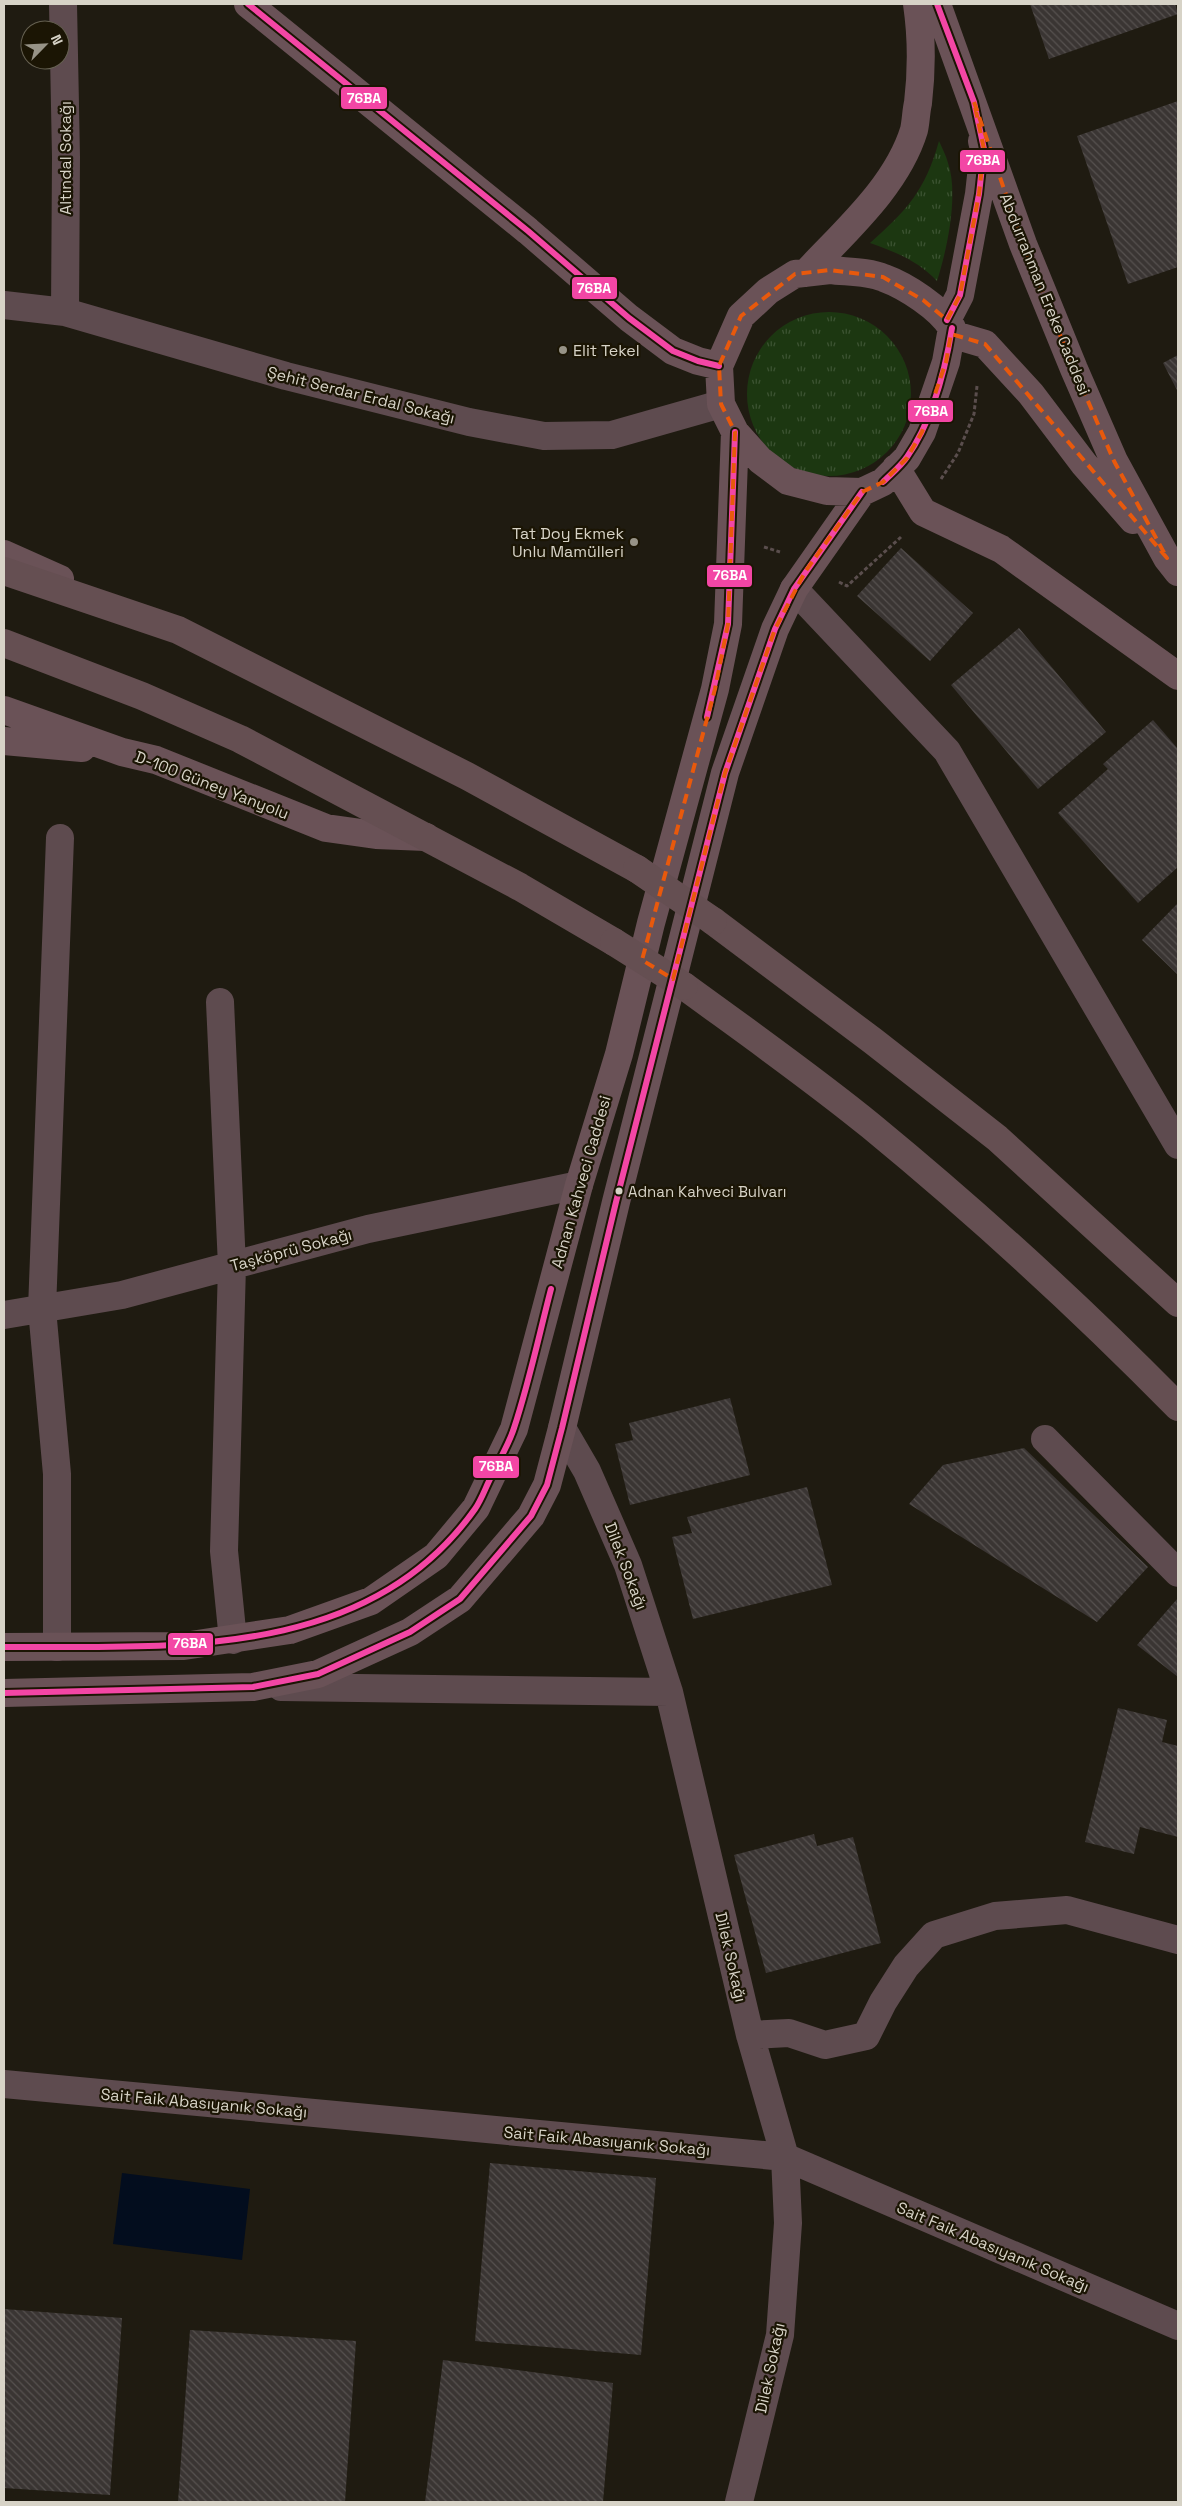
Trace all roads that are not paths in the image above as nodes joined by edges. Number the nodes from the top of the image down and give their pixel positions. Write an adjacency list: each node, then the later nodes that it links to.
1 (63, 4): 8 (street, Altındal Sokağı)
2 (248, 4): 10 (main road)
3 (916, 4): 6 (main road)
4 (937, 4): 5 (main road, Abdurrahman Ereke Caddesi)
5 (974, 102): 9 (main road); 16 (main road, Abdurrahman Ereke Caddesi)
6 (806, 272): 9 (main road); 10 (main road)
7 (4, 305): 8 (street, Şehit Serdar Erdal Sokağı)
8 (65, 312): 11 (street, Şehit Serdar Erdal Sokağı)
9 (949, 327): 13 (main road); 16 (main road)
10 (719, 366): 11 (main road)
11 (721, 404): 12 (main road)
12 (735, 432): 14 (main road); 29 (main road, Adnan Kahveci Caddesi)
13 (896, 468): 14 (main road); 21 (main road)
14 (862, 492): 18 (main road)
15 (4, 554): 19 (main road)
16 (1173, 565)
17 (4, 571): 19 (highway)
18 (794, 589): 28 (street); 35 (main road)
19 (178, 630): 31 (highway, bridge)
20 (4, 643): 25 (highway)
21 (1178, 676)
22 (4, 710): 24 (main road, D-100 Güney Yanyolu)
23 (4, 741): 24 (main road)
24 (122, 752): 25 (main road, D-100 Güney Yanyolu)
25 (426, 837): 34 (highway, bridge)
26 (60, 838): 32 (street)
27 (220, 1002): 30 (street)
28 (1178, 1145)
29 (579, 1185): 30 (street, Taşköprü Sokağı); 38 (main road, Adnan Kahveci Caddesi)
30 (232, 1266): 32 (street, Taşköprü Sokağı); 38 (street)
31 (1178, 1303)
32 (42, 1309): 33 (street, Taşköprü Sokağı); 40 (street)
33 (4, 1315)
34 (1178, 1406)
35 (562, 1428): 41 (main road); 42 (street, Dilek Sokağı)
36 (1045, 1439): 37 (street)
37 (1178, 1573)
38 (233, 1640): 40 (main road, Adnan Kahveci Caddesi)
39 (4, 1647): 40 (main road, Adnan Kahveci Caddesi)
40 (58, 1647)
41 (253, 1687): 42 (street); 43 (main road)
42 (669, 1692): 45 (street, Dilek Sokağı)
43 (4, 1693)
44 (1178, 1940): 45 (street)
45 (750, 2035): 47 (street, Dilek Sokağı)
46 (4, 2084): 47 (street, Sait Faik Abasıyanık Sokağı)
47 (785, 2158): 48 (street, Sait Faik Abasıyanık Sokağı); 49 (street, Dilek Sokağı)
48 (1178, 2326)
49 (739, 2502)

